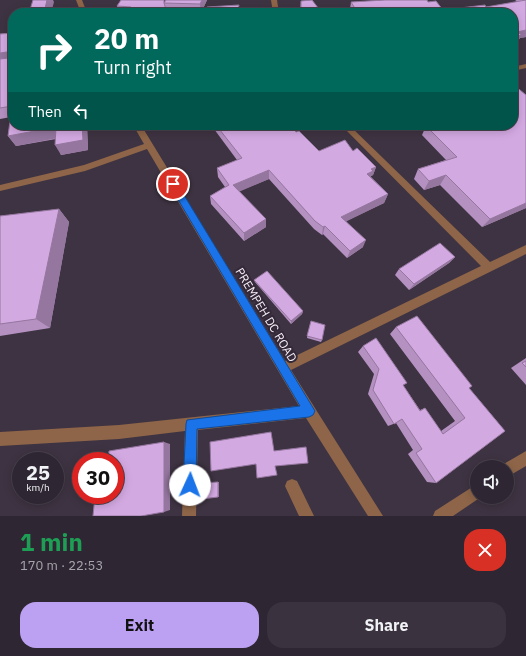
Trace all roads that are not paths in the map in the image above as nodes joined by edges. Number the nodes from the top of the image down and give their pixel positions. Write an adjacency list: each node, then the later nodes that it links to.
1 (140, 130): 3 (street, PREMPEH DC ROAD)
2 (350, 130): 6 (street)
3 (149, 145): 4 (street); 7 (street, PREMPEH DC ROAD)
4 (0, 188)
5 (526, 249): 6 (street)
6 (488, 266): 7 (street)
7 (283, 368): 8 (street, PREMPEH DC ROAD)
8 (309, 411): 9 (street); 17 (street, PREMPEH DC ROAD)
9 (192, 424): 10 (street); 15 (street)
10 (0, 439)
11 (526, 458): 12 (street)
12 (514, 466)
13 (292, 486): 16 (street)
14 (470, 496): 18 (street)
15 (189, 516)
16 (307, 516)
17 (376, 516)
18 (440, 516)

